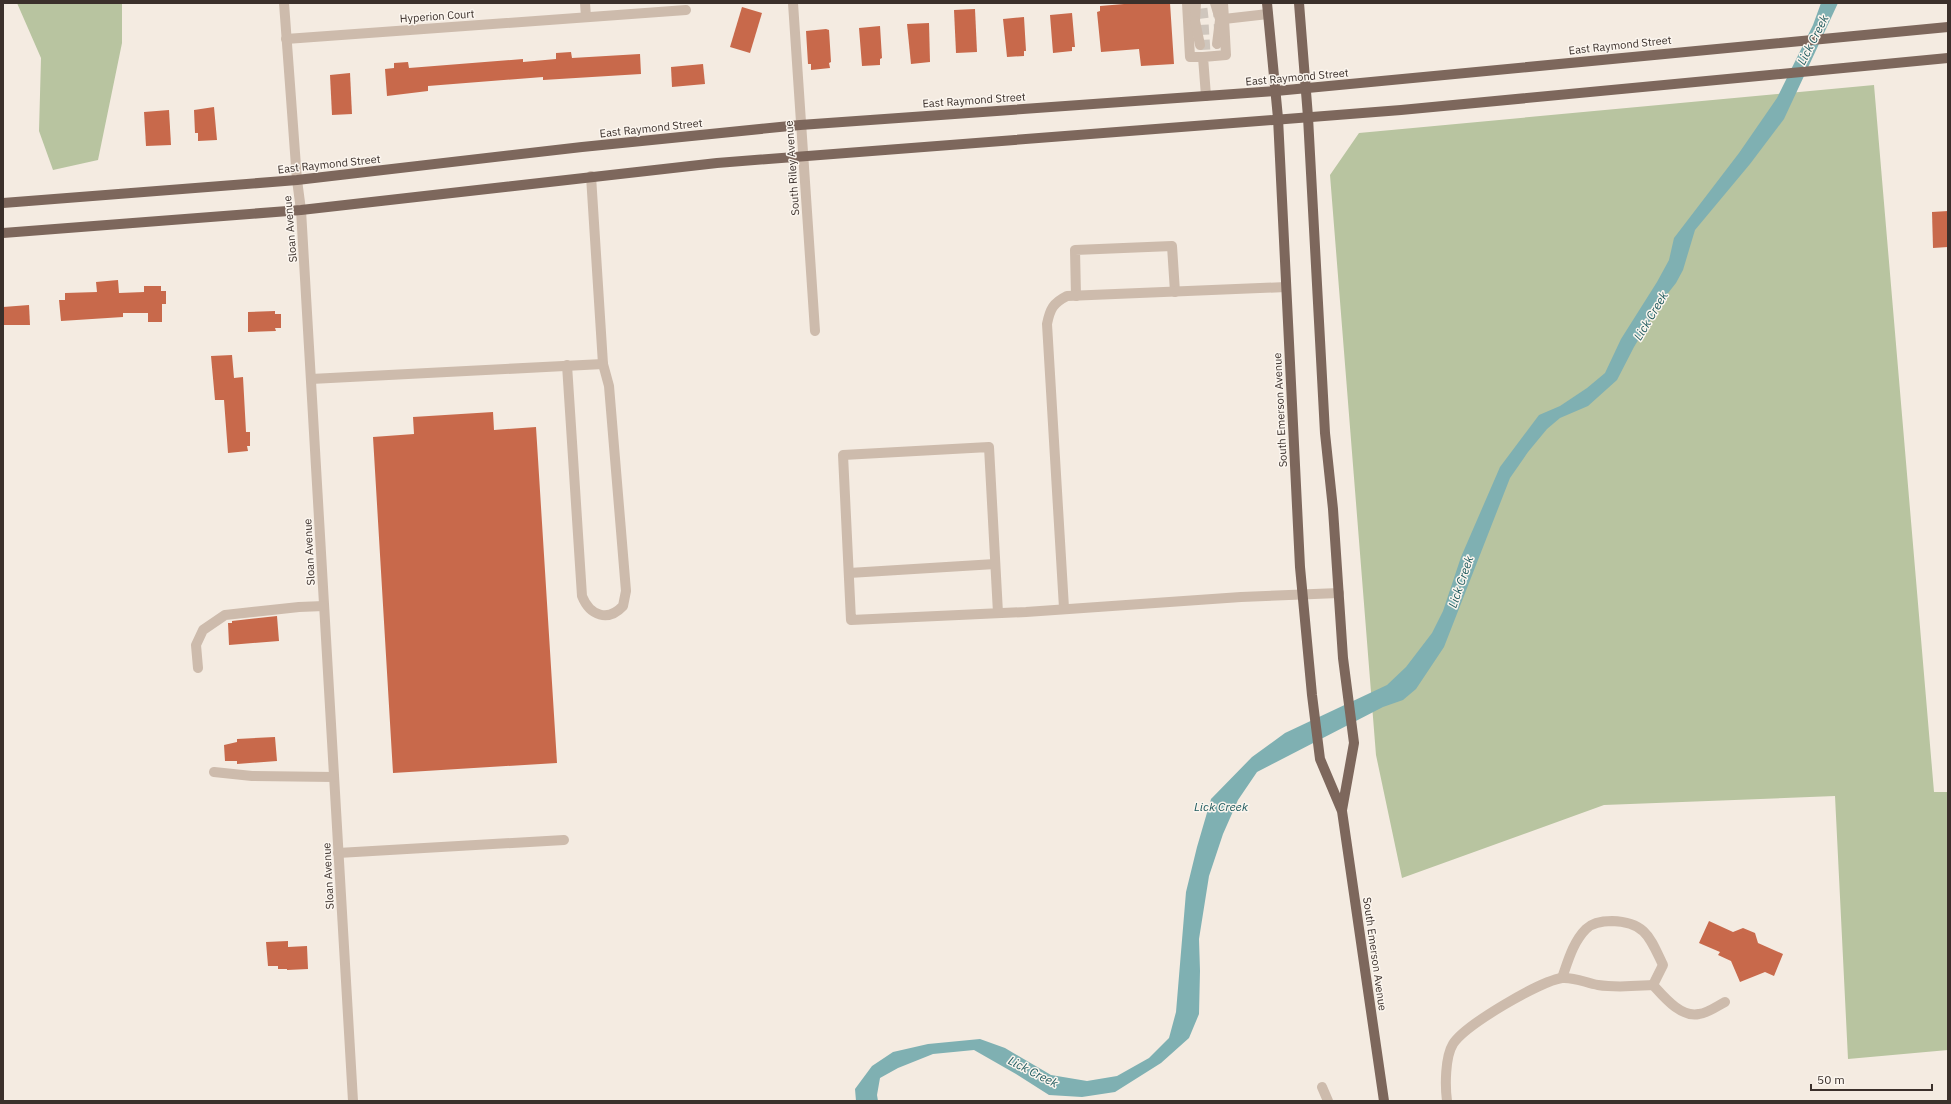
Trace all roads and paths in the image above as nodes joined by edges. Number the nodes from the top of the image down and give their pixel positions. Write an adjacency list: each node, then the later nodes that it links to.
1 (284, 3): 16 (street, Sloan Avenue)
2 (585, 3): 12 (street)
3 (793, 3): 26 (street, South Riley Avenue)
4 (1187, 3): 13 (street)
5 (1196, 3): 13 (street)
6 (1223, 3): 10 (street)
7 (1267, 3): 11 (main road, South Emerson Avenue)
8 (1299, 3): 21 (main road, South Emerson Avenue)
9 (686, 10): 12 (street, Hyperion Court)
10 (1218, 13): 11 (street); 15 (street); 17 (street); 19 (street)
11 (1268, 14): 22 (main road, South Emerson Avenue)
12 (586, 17): 16 (street, Hyperion Court)
13 (1195, 21): 18 (street); 19 (street)
14 (1948, 27): 21 (main road, East Raymond Street)
15 (1216, 29)
16 (286, 39): 29 (street, Sloan Avenue)
17 (1217, 44)
18 (1200, 45)
19 (1204, 57): 23 (street)
20 (1948, 58): 24 (main road)
21 (1306, 89): 22 (main road, East Raymond Street); 24 (main road, South Emerson Avenue)
22 (1276, 91): 23 (main road, East Raymond Street); 25 (main road, South Emerson Avenue)
23 (1206, 96): 26 (main road, East Raymond Street)
24 (1308, 117): 25 (main road); 42 (main road, South Emerson Avenue)
25 (1278, 118): 27 (main road); 33 (main road, South Emerson Avenue)
26 (800, 125): 27 (street, South Riley Avenue); 29 (main road, East Raymond Street)
27 (803, 156): 28 (main road); 36 (street, South Riley Avenue)
28 (591, 176): 31 (main road); 37 (street)
29 (297, 180): 30 (main road, East Raymond Street); 31 (street, Sloan Avenue)
30 (3, 203)
31 (302, 210): 32 (main road); 39 (street, Sloan Avenue)
32 (3, 233)
33 (1286, 287): 34 (street); 43 (main road, South Emerson Avenue)
34 (1175, 292): 35 (street); 35 (street)
35 (1076, 296): 45 (street)
36 (815, 331)
37 (604, 364): 38 (street); 38 (street)
38 (567, 365): 39 (street)
39 (311, 378): 44 (street, Sloan Avenue)
40 (995, 564): 41 (street); 41 (street); 46 (street)
41 (849, 573): 46 (street)
42 (1339, 593): 43 (street); 50 (main road, South Emerson Avenue)
43 (1302, 595): 45 (street); 50 (main road, South Emerson Avenue)
44 (324, 606): 47 (street); 49 (street, Sloan Avenue)
45 (1064, 608): 46 (street)
46 (998, 613)
47 (198, 668)
48 (214, 772): 49 (street)
49 (334, 777): 52 (street, Sloan Avenue)
50 (1342, 811): 60 (main road, South Emerson Avenue)
51 (564, 840): 52 (street)
52 (338, 853): 58 (street, Sloan Avenue)
53 (1562, 978): 54 (street); 54 (street); 57 (street)
54 (1653, 985): 55 (street)
55 (1725, 1002)
56 (1322, 1087): 59 (street)
57 (1446, 1098)
58 (353, 1101)
59 (1328, 1101)
60 (1384, 1101)

